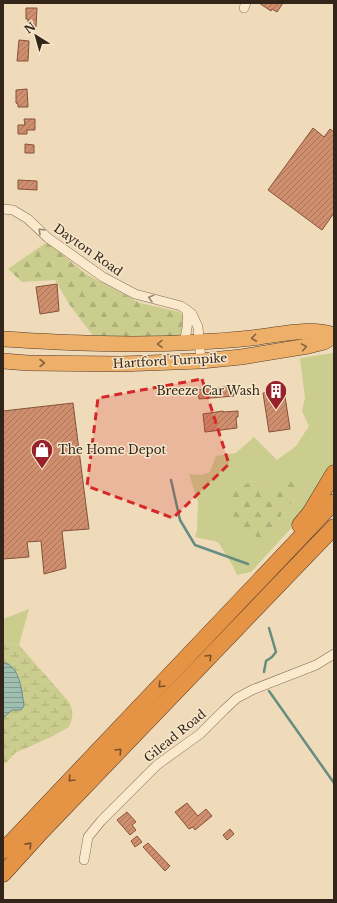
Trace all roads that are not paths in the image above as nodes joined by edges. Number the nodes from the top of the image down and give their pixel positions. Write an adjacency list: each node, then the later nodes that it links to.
1 (3, 208): 2 (street, Dayton Road, one-way to 1)
2 (187, 310): 5 (street); 6 (street)
3 (334, 336): 5 (highway, Hartford Turnpike, one-way to 5); 8 (highway, Hartford Turnpike, one-way to 3)
4 (3, 339): 6 (highway, Hartford Turnpike, one-way to 4)
5 (199, 342): 6 (highway, Hartford Turnpike); 8 (street)
6 (183, 343)
7 (3, 361): 8 (highway, Hartford Turnpike, one-way to 8)
8 (201, 361)
9 (334, 473): 14 (highway)
10 (334, 502): 14 (highway)
11 (334, 527): 13 (highway)
12 (334, 532): 13 (highway)
13 (302, 561): 18 (highway, one-way to 13)
14 (207, 637): 16 (highway, one-way to 16)
15 (334, 654): 17 (street, Gilead Road)
16 (3, 851)
17 (84, 860)
18 (3, 874)

